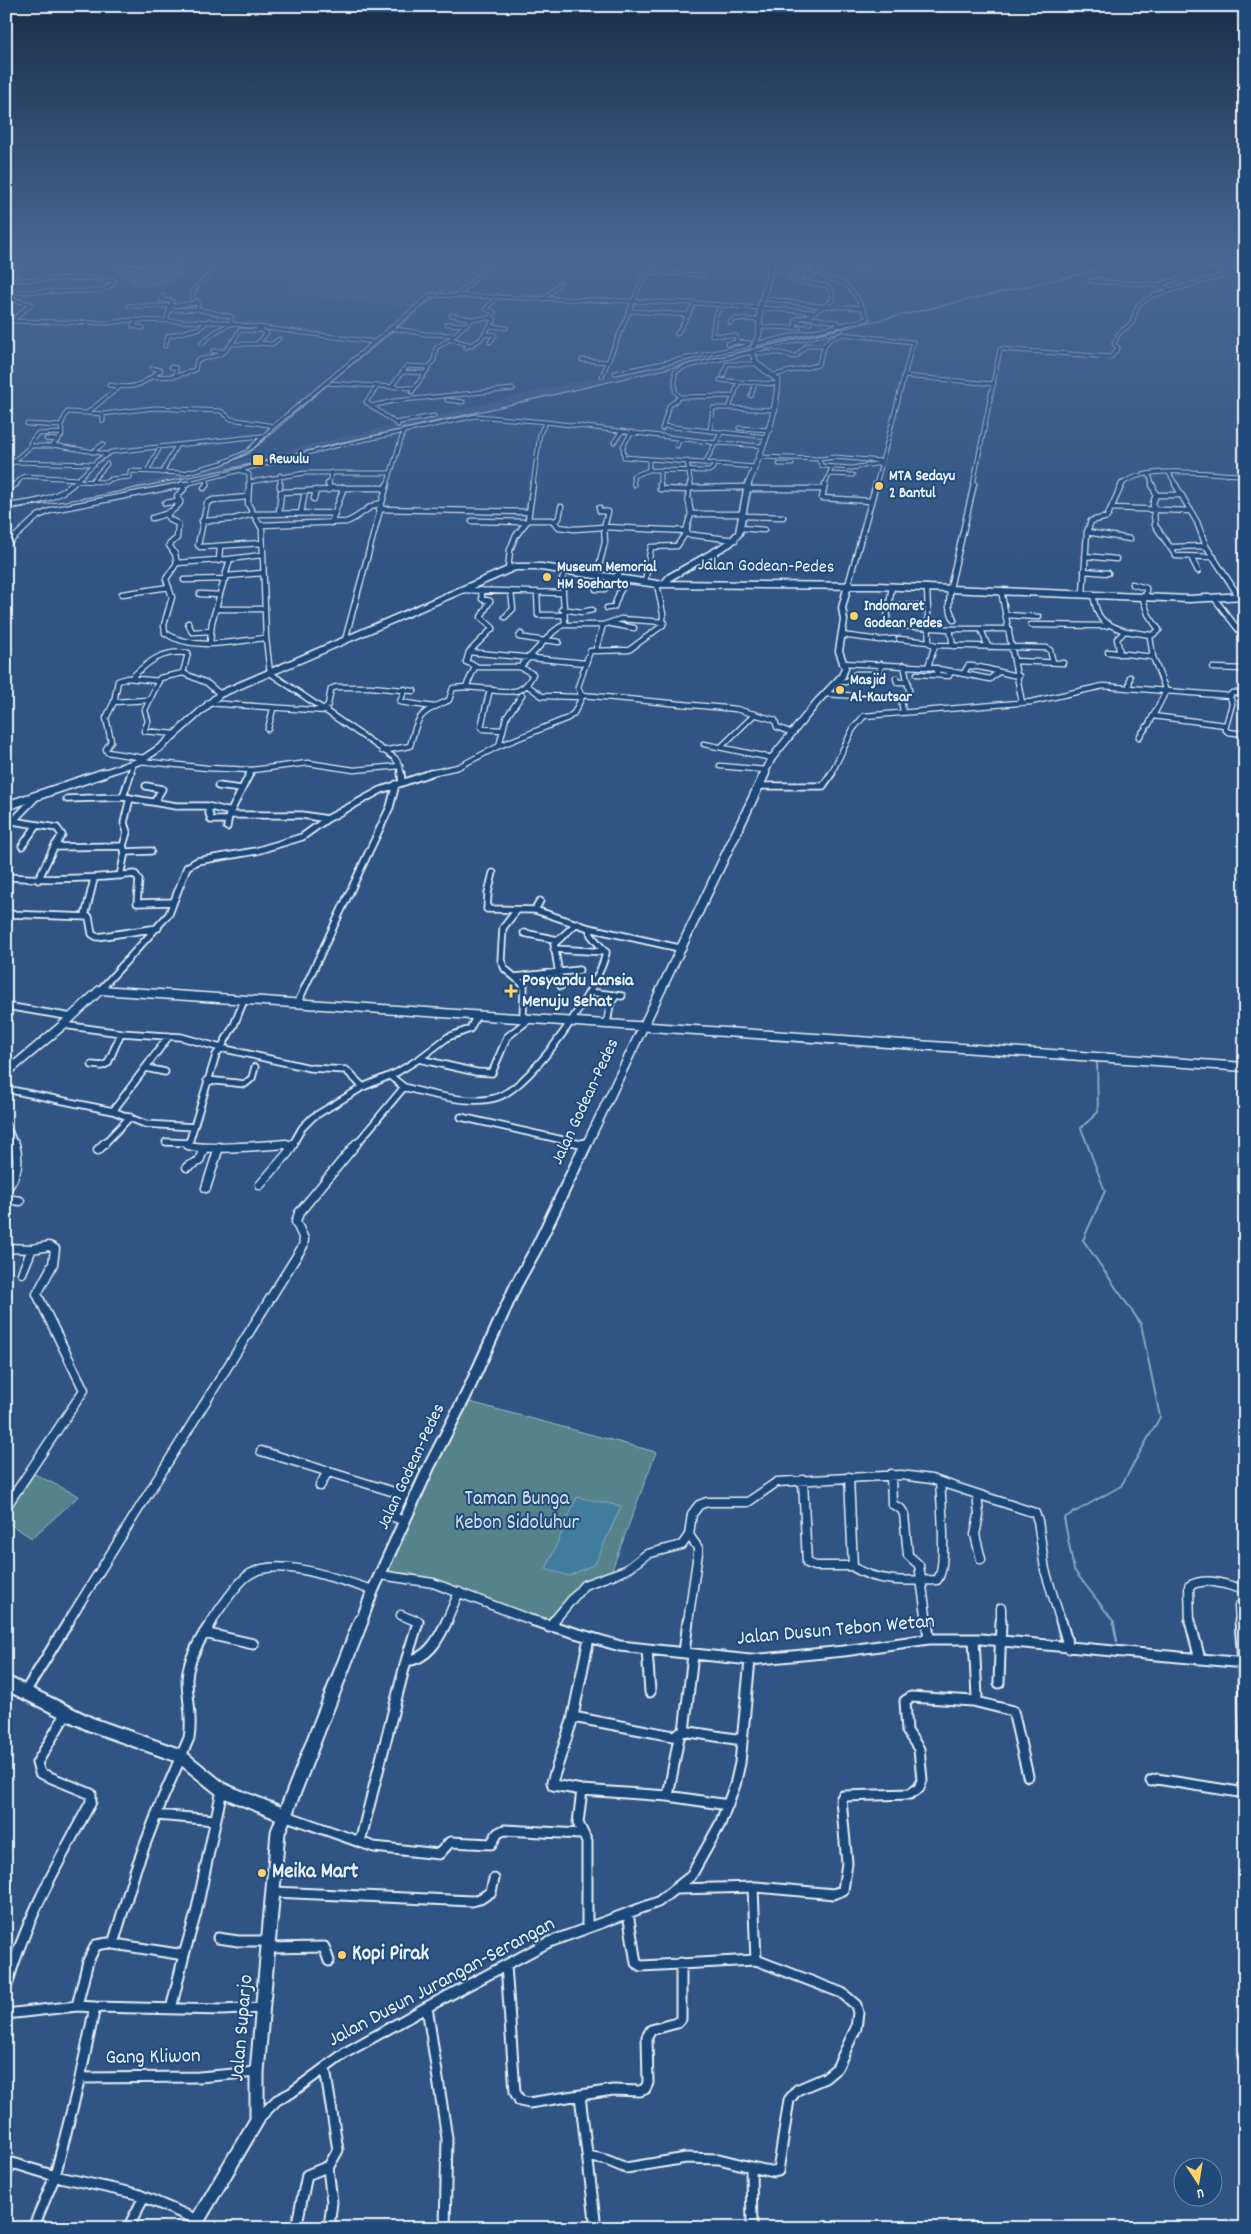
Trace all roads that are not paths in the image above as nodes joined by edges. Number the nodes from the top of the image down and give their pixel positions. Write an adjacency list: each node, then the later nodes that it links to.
1 (196, 363): 18 (street)
2 (348, 363): 24 (street)
3 (431, 363): 12 (street)
4 (607, 363): 19 (street)
5 (663, 363): 16 (street)
6 (706, 363): 37 (street)
7 (819, 363): 17 (street)
8 (907, 363): 21 (street)
9 (997, 363): 28 (street)
10 (756, 364): 17 (street); 20 (street)
11 (171, 367): 18 (street)
12 (428, 367): 14 (street); 15 (street)
13 (152, 368): 22 (street)
14 (402, 372): 15 (street); 30 (street)
15 (424, 373): 30 (street)
16 (616, 373)
17 (773, 375): 27 (street)
18 (176, 376): 22 (street)
19 (602, 376)
20 (723, 376)
21 (904, 376): 28 (street); 89 (street)
22 (151, 378): 32 (street)
23 (720, 380): 25 (street)
24 (326, 382): 31 (street); 51 (street)
25 (739, 382): 26 (street); 35 (street)
26 (755, 383): 27 (street); 36 (street)
27 (778, 384): 43 (street)
28 (994, 384): 200 (street)
29 (109, 385): 32 (street)
30 (392, 386): 31 (street)
31 (377, 387): 41 (street)
32 (118, 388): 44 (street)
33 (513, 389): 34 (street)
34 (460, 395): 39 (street); 41 (street)
35 (733, 396): 37 (street); 42 (street)
36 (751, 396)
37 (680, 397): 52 (street)
38 (447, 400): 39 (street)
39 (456, 401): 40 (street)
40 (463, 402)
41 (371, 406): 46 (street)
42 (729, 408): 43 (street); 57 (street)
43 (776, 410): 54 (street)
44 (86, 413): 45 (street); 50 (street)
45 (103, 414): 47 (street); 51 (street)
46 (434, 416)
47 (103, 421)
48 (546, 422): 55 (street); 56 (street); 141 (street)
49 (27, 424): 50 (street)
50 (61, 426): 59 (street)
51 (274, 426): 63 (street)
52 (664, 426): 57 (street); 61 (street)
53 (738, 428): 54 (street)
54 (770, 430): 62 (street)
55 (404, 431): 96 (street); 102 (street)
56 (622, 431): 58 (street); 67 (street)
57 (710, 431): 60 (street)
58 (632, 432): 61 (street); 80 (street)
59 (62, 433): 66 (street); 71 (street)
60 (721, 433): 62 (street); 68 (street)
61 (660, 435): 64 (street)
62 (767, 437): 74 (street)
63 (261, 438): 70 (street); 93 (street)
64 (680, 438): 68 (street); 73 (street)
65 (46, 439): 66 (street)
66 (58, 440): 72 (street)
67 (614, 442)
68 (717, 443): 74 (street); 84 (street)
69 (103, 444): 76 (street)
70 (177, 445): 75 (street); 101 (street)
71 (31, 446): 72 (street); 83 (street)
72 (53, 446): 76 (street)
73 (676, 446)
74 (764, 446): 78 (street)
75 (160, 447): 77 (street); 95 (street)
76 (92, 452): 77 (street)
77 (106, 454): 86 (street)
78 (760, 457): 79 (street); 90 (street)
79 (788, 458): 81 (street); 88 (street)
80 (649, 459): 82 (street); 94 (street)
81 (820, 459): 89 (street); 91 (street)
82 (687, 461): 84 (street); 100 (street)
83 (14, 462): 86 (street); 92 (street)
84 (705, 463): 85 (street)
85 (714, 463): 90 (street); 100 (street)
86 (94, 464): 110 (street)
87 (106, 464): 111 (street)
88 (779, 464)
89 (881, 464): 91 (street); 131 (street)
90 (755, 467): 120 (street)
91 (832, 467): 104 (street)
92 (6, 468)
93 (199, 469): 101 (street); 109 (street)
94 (649, 470): 97 (street); 114 (street)
95 (146, 471): 101 (street); 108 (street); 111 (street)
96 (241, 471): 109 (street); 112 (street)
97 (660, 471): 100 (street); 121 (street)
98 (1245, 471): 103 (street)
99 (331, 472): 102 (street); 105 (street); 118 (street)
100 (688, 472): 121 (street)
101 (162, 473)
102 (390, 473): 119 (street)
103 (1169, 473): 107 (street); 127 (street)
104 (829, 474): 106 (street); 122 (street)
105 (280, 475): 112 (street); 115 (street)
106 (853, 475)
107 (1149, 475): 126 (street); 137 (street)
108 (142, 476)
109 (205, 479): 113 (street); 117 (street)
110 (76, 480): 111 (street); 124 (street); 134 (street)
111 (91, 482)
112 (249, 482): 128 (street)
113 (184, 483): 130 (street); 167 (street)
114 (634, 485)
115 (280, 487)
116 (344, 487): 118 (street); 119 (street); 143 (street)
117 (204, 488)
118 (332, 488): 123 (street)
119 (386, 488): 133 (street)
120 (746, 488): 121 (street); 122 (street); 148 (street)
121 (690, 489): 146 (street)
122 (823, 489): 131 (street)
123 (316, 490): 125 (street); 129 (street)
124 (6, 491)
125 (305, 491): 142 (street); 145 (street)
126 (1156, 495): 127 (street); 139 (street)
127 (1181, 495): 140 (street)
128 (248, 496): 144 (street); 154 (street)
129 (314, 500)
130 (180, 501): 132 (street); 147 (street)
131 (871, 501): 196 (street)
132 (165, 503)
133 (382, 503): 138 (street); 155 (street)
134 (6, 506)
135 (561, 507): 153 (street)
136 (599, 508): 157 (street)
137 (1112, 508): 139 (street); 162 (street)
138 (380, 509): 141 (street); 248 (street)
139 (1154, 510): 140 (street); 170 (street)
140 (1191, 511): 169 (street)
141 (528, 512): 152 (street)
142 (301, 513): 143 (street); 145 (street)
143 (335, 513): 155 (street)
144 (253, 514): 145 (street); 154 (street); 156 (street)
145 (278, 514)
146 (691, 514): 148 (street); 161 (street)
147 (167, 515): 150 (street); 178 (street)
148 (743, 515): 149 (street); 158 (street)
149 (781, 517)
150 (152, 518)
151 (472, 521): 152 (street)
152 (527, 521): 153 (street); 179 (street)
153 (555, 521): 159 (street)
154 (202, 522): 168 (street)
155 (331, 523): 156 (street)
156 (261, 525): 166 (street)
157 (604, 527): 159 (street); 161 (street); 186 (street)
158 (741, 528): 160 (street); 165 (street)
159 (574, 529): 163 (street)
160 (764, 530)
161 (686, 532): 165 (street); 191 (street)
162 (1087, 532): 164 (street); 172 (street)
163 (574, 535)
164 (1130, 539)
165 (735, 540): 192 (street)
166 (262, 543): 168 (street); 171 (street)
167 (6, 545)
168 (216, 546): 177 (street)
169 (1206, 546): 170 (street); 174 (street)
170 (1170, 547): 173 (street)
171 (262, 555): 175 (street); 184 (street)
172 (1085, 556): 176 (street); 181 (street)
173 (1191, 557): 174 (street); 182 (street)
174 (1214, 557): 213 (street)
175 (230, 559): 177 (street); 188 (street)
176 (1116, 559)
177 (219, 561): 178 (street)
178 (177, 563): 198 (street)
179 (508, 570): 180 (street); 202 (street)
180 (566, 570): 186 (street); 207 (street)
181 (1084, 571): 185 (street); 210 (street)
182 (1198, 571)
183 (621, 572): 187 (street)
184 (263, 573): 188 (street); 221 (street)
185 (1108, 573)
186 (597, 574): 187 (street)
187 (615, 576): 189 (street); 201 (street)
188 (227, 578): 190 (street); 212 (street)
189 (628, 579): 191 (street); 219 (street)
190 (184, 580)
191 (645, 582): 193 (street)
192 (666, 583): 193 (street); 194 (street, Jalan Godean-Pedes)
193 (657, 584): 229 (street)
194 (765, 584): 196 (street, Jalan Godean-Pedes)
195 (1132, 584): 214 (street)
196 (848, 585): 197 (street); 245 (street, Jalan Godean-Pedes)
197 (892, 586): 199 (street); 216 (street)
198 (169, 587): 208 (street); 252 (street)
199 (927, 588): 200 (street); 217 (street)
200 (950, 588): 204 (street); 228 (street)
201 (596, 589)
202 (462, 590): 203 (street); 248 (street)
203 (481, 590): 205 (street); 258 (street)
204 (1001, 590): 210 (street); 225 (street)
205 (511, 592): 206 (street); 227 (street)
206 (537, 592): 207 (street); 224 (street)
207 (563, 593): 222 (street)
208 (122, 594)
209 (200, 594): 212 (street)
210 (1083, 594): 211 (street)
211 (1093, 594): 214 (street); 235 (street)
212 (219, 595): 220 (street)
213 (1242, 596): 215 (street); 218 (street)
214 (1146, 597): 215 (street); 246 (street)
215 (1214, 598): 243 (street)
216 (889, 605): 217 (street); 237 (street)
217 (928, 606): 237 (street)
218 (1245, 606)
219 (607, 608)
220 (216, 609): 221 (street); 241 (street)
221 (265, 609): 247 (street)
222 (562, 609): 223 (street); 224 (street)
223 (592, 610)
224 (564, 615): 232 (street)
225 (1006, 615): 226 (street); 240 (street)
226 (1039, 616)
227 (505, 617)
228 (954, 620)
229 (664, 622): 231 (street); 257 (street)
230 (188, 623): 241 (street)
231 (609, 624): 233 (street); 236 (street)
232 (563, 625): 233 (street); 249 (street)
233 (603, 625): 257 (street)
234 (1031, 626): 235 (street)
235 (1107, 626): 242 (street)
236 (634, 628)
237 (929, 628): 238 (street); 251 (street)
238 (950, 629): 239 (street); 254 (street)
239 (981, 629): 240 (street); 255 (street)
240 (1009, 629): 256 (street)
241 (210, 631): 252 (street)
242 (1125, 631): 246 (street); 260 (street)
243 (1241, 632)
244 (521, 634): 249 (street)
245 (841, 635): 251 (street); 266 (street, Jalan Godean-Pedes)
246 (1151, 635): 261 (street)
247 (266, 638): 252 (street); 278 (street)
248 (345, 640): 278 (street)
249 (546, 640): 250 (street); 262 (street)
250 (559, 642)
251 (929, 642): 253 (street)
252 (210, 643)
253 (935, 645): 254 (street); 272 (street)
254 (953, 646): 255 (street)
255 (988, 647): 256 (street)
256 (1013, 647): 263 (street); 264 (street)
257 (596, 649): 265 (street)
258 (469, 652): 262 (street); 270 (street)
259 (1108, 652): 260 (street)
260 (1120, 654): 261 (street)
261 (1153, 657): 297 (street)
262 (529, 658): 265 (street); 271 (street)
263 (1015, 661): 264 (street); 283 (street)
264 (1053, 662): 267 (street)
265 (585, 663): 302 (street)
266 (842, 663): 268 (street); 288 (street, Jalan Godean-Pedes)
267 (1063, 663)
268 (881, 664): 269 (street); 288 (street)
269 (904, 665): 272 (street); 289 (street)
270 (476, 666): 271 (street); 291 (street)
271 (520, 667): 290 (street)
272 (928, 667): 273 (street)
273 (937, 668): 276 (street); 282 (street)
274 (1213, 668): 275 (street)
275 (1244, 669)
276 (951, 671): 279 (street); 282 (street)
277 (183, 672): 285 (street); 287 (street); 299 (street)
278 (270, 673): 299 (street); 312 (street)
279 (964, 673): 280 (street); 280 (street)
280 (996, 673): 283 (street)
281 (917, 674): 282 (street)
282 (936, 675)
283 (1018, 676): 309 (street)
284 (1130, 677): 292 (street)
285 (132, 678): 287 (street); 307 (street)
286 (896, 678): 289 (street)
287 (159, 681): 306 (street)
288 (838, 681): 300 (street, Jalan Godean-Pedes)
289 (908, 682): 295 (street)
290 (528, 686): 294 (street); 302 (street)
291 (466, 687): 294 (street); 310 (street)
292 (1129, 688): 297 (street); 309 (street)
293 (405, 689): 296 (street); 310 (street); 312 (street)
294 (490, 690): 318 (street)
295 (908, 690)
296 (414, 691)
297 (1166, 691): 304 (street); 315 (street)
298 (1245, 693): 304 (street)
299 (220, 694): 308 (street)
300 (825, 694): 303 (street); 319 (street, Jalan Godean-Pedes)
301 (522, 695): 318 (street)
302 (582, 696): 314 (street); 324 (street)
303 (860, 696)
304 (1230, 696): 316 (street)
305 (901, 699): 313 (street)
306 (148, 700): 307 (street); 320 (street)
307 (114, 702): 328 (street)
308 (208, 703): 311 (street); 320 (street)
309 (1022, 703): 313 (street)
310 (434, 707): 326 (street)
311 (273, 709): 312 (street); 317 (street)
312 (326, 710): 326 (street)
313 (904, 712): 336 (street)
314 (755, 714): 319 (street); 325 (street)
315 (1153, 716): 316 (street); 322 (street)
316 (1225, 725): 321 (street)
317 (268, 730)
318 (503, 730): 324 (street)
319 (792, 733): 327 (street, Jalan Godean-Pedes)
320 (175, 734): 328 (street)
321 (1245, 734)
322 (1139, 736)
323 (704, 744): 325 (street)
324 (499, 746): 333 (street)
325 (722, 746): 327 (street)
326 (382, 751): 329 (street)
327 (772, 758): 332 (street, Jalan Godean-Pedes)
328 (140, 761): 331 (street); 338 (street); 339 (street)
329 (400, 766): 331 (street); 333 (street)
330 (720, 766): 332 (street)
331 (252, 770): 337 (street)
332 (766, 770): 336 (street, Jalan Godean-Pedes)
333 (399, 783): 346 (street); 381 (street)
334 (146, 786): 342 (street)
335 (218, 786): 337 (street)
336 (759, 786): 371 (street, Jalan Godean-Pedes)
337 (241, 789): 345 (street)
338 (38, 795): 343 (street); 348 (street)
339 (123, 797): 340 (street); 341 (street)
340 (130, 798): 342 (street); 353 (street)
341 (67, 799)
342 (156, 800): 344 (street)
343 (6, 806)
344 (207, 806): 345 (street); 345 (street)
345 (229, 815): 346 (street); 350 (street)
346 (327, 819): 361 (street)
347 (6, 820): 348 (street)
348 (13, 821): 349 (street)
349 (37, 825): 351 (street); 352 (street)
350 (227, 828)
351 (22, 846)
352 (54, 847): 353 (street); 359 (street)
353 (124, 849): 354 (street); 356 (street)
354 (151, 851)
355 (493, 874): 362 (street)
356 (120, 876): 358 (street); 361 (street)
357 (6, 877): 359 (street)
358 (94, 879): 359 (street); 365 (street)
359 (38, 880)
360 (540, 901): 363 (street)
361 (173, 902): 367 (street)
362 (517, 910): 363 (street); 376 (street)
363 (534, 910): 366 (street)
364 (6, 914): 365 (street)
365 (85, 916): 367 (street)
366 (577, 923): 368 (street); 370 (street)
367 (158, 928): 378 (street)
368 (589, 928): 371 (street); 373 (street)
369 (524, 933): 370 (street)
370 (558, 940): 372 (street)
371 (680, 948): 389 (street, Jalan Godean-Pedes)
372 (554, 949): 373 (street); 375 (street)
373 (606, 952): 379 (street)
374 (579, 970): 375 (street)
375 (558, 971): 376 (street); 377 (street)
376 (515, 977): 385 (street)
377 (561, 986)
378 (100, 990): 380 (street); 384 (street)
379 (589, 992): 386 (street); 387 (street)
380 (244, 1000): 381 (street); 392 (street)
381 (297, 1004): 383 (street)
382 (6, 1006): 384 (street)
383 (478, 1015): 385 (street); 393 (street)
384 (72, 1017): 388 (street)
385 (527, 1018): 386 (street); 393 (street)
386 (570, 1021): 387 (street); 403 (street)
387 (607, 1024): 389 (street)
388 (63, 1025): 390 (street); 399 (street)
389 (642, 1026): 396 (street); 413 (street, Jalan Godean-Pedes)
390 (121, 1033): 391 (street); 394 (street)
391 (169, 1036): 392 (street); 397 (street)
392 (221, 1048): 401 (street); 402 (street)
393 (419, 1059): 400 (street)
394 (92, 1065)
395 (256, 1067): 401 (street)
396 (1245, 1067)
397 (146, 1068): 398 (street); 405 (street)
398 (165, 1072)
399 (6, 1073)
400 (390, 1076): 402 (street); 403 (street)
401 (207, 1080): 409 (street)
402 (363, 1087): 412 (street)
403 (404, 1087): 465 (street)
404 (6, 1089): 405 (street)
405 (113, 1110): 406 (street)
406 (130, 1117): 409 (street); 416 (street)
407 (461, 1117): 413 (street)
408 (6, 1125): 420 (street)
409 (194, 1126): 411 (street)
410 (166, 1142): 411 (street)
411 (188, 1143): 415 (street)
412 (293, 1144): 414 (street); 418 (street)
413 (585, 1145): 437 (street, Jalan Godean-Pedes)
414 (220, 1147): 415 (street); 419 (street)
415 (204, 1148): 417 (street)
416 (98, 1150)
417 (187, 1168)
418 (260, 1185)
419 (206, 1188)
420 (6, 1190)
421 (6, 1200): 422 (street)
422 (20, 1201)
423 (6, 1248): 424 (street)
424 (32, 1250): 425 (street); 436 (street)
425 (22, 1273)
426 (261, 1451): 427 (street)
427 (328, 1471): 433 (street); 435 (street)
428 (415, 1471): 435 (street)
429 (891, 1474): 430 (street); 432 (street); 442 (street)
430 (849, 1477): 431 (street); 440 (street)
431 (803, 1480): 438 (street); 440 (street)
432 (940, 1482): 434 (street); 442 (street)
433 (320, 1486)
434 (977, 1494): 439 (street); 456 (street)
435 (404, 1495): 437 (street)
436 (6, 1507)
437 (405, 1521): 441 (street, Jalan Godean-Pedes)
438 (689, 1534): 449 (street); 458 (street)
439 (981, 1559)
440 (852, 1566): 442 (street)
441 (381, 1575): 443 (street, Jalan Godean-Pedes); 445 (street, Jalan Dusun Tebon Wetan)
442 (922, 1580): 452 (street)
443 (373, 1590): 450 (street); 482 (street, Jalan Godean-Pedes)
444 (1245, 1590): 459 (street)
445 (458, 1592): 449 (street, Jalan Dusun Tebon Wetan); 461 (street)
446 (1239, 1606): 462 (street)
447 (1001, 1608): 454 (street)
448 (401, 1615): 461 (street)
449 (549, 1627): 451 (street, Jalan Dusun Tebon Wetan)
450 (204, 1633): 455 (street); 472 (street)
451 (589, 1638): 457 (street, Jalan Dusun Tebon Wetan); 469 (street)
452 (929, 1639): 453 (street, Jalan Dusun Tebon Wetan); 460 (street, Jalan Dusun Tebon Wetan)
453 (974, 1639): 454 (street, Jalan Dusun Tebon Wetan); 467 (street)
454 (1000, 1641): 456 (street, Jalan Dusun Tebon Wetan); 464 (street)
455 (253, 1644)
456 (1068, 1648): 459 (street, Jalan Dusun Tebon Wetan)
457 (647, 1649): 458 (street, Jalan Dusun Tebon Wetan); 466 (street)
458 (688, 1654): 460 (street, Jalan Dusun Tebon Wetan); 470 (street)
459 (1200, 1659): 462 (street, Jalan Dusun Tebon Wetan)
460 (750, 1660): 471 (street, Jalan Dusun Jurangan-Serangan)
461 (406, 1661): 485 (street)
462 (1244, 1663): 474 (street)
463 (6, 1683): 465 (street)
464 (999, 1683)
465 (25, 1692): 468 (street)
466 (650, 1692)
467 (973, 1701): 473 (street); 487 (street)
468 (67, 1712): 472 (street); 500 (street)
469 (573, 1717): 470 (street); 477 (street)
470 (682, 1732): 471 (street); 479 (street)
471 (742, 1740): 480 (street, Jalan Dusun Jurangan-Serangan)
472 (180, 1756): 476 (street); 481 (street)
473 (1028, 1776)
474 (1245, 1779)
475 (1151, 1781): 478 (street)
476 (222, 1790): 482 (street); 483 (street)
477 (582, 1790): 479 (street); 484 (street)
478 (1245, 1793)
479 (668, 1796): 480 (street)
480 (728, 1806): 488 (street, Jalan Dusun Jurangan-Serangan)
481 (156, 1815): 483 (street); 493 (street)
482 (284, 1815): 485 (street); 489 (street, Jalan Suparjo)
483 (215, 1820): 495 (street)
484 (581, 1834): 485 (street); 491 (street)
485 (360, 1842)
486 (494, 1879): 489 (street)
487 (753, 1886): 488 (street); 496 (street)
488 (677, 1889): 490 (street, Jalan Dusun Jurangan-Serangan)
489 (272, 1892): 494 (street, Jalan Suparjo)
490 (628, 1913): 491 (street, Jalan Dusun Jurangan-Serangan); 498 (street)
491 (587, 1928): 499 (street, Jalan Dusun Jurangan-Serangan)
492 (218, 1938): 494 (street)
493 (113, 1944): 495 (street); 501 (street)
494 (269, 1945): 497 (street); 505 (street, Jalan Suparjo)
495 (184, 1955): 504 (street)
496 (756, 1960): 498 (street); 514 (street)
497 (329, 1961)
498 (681, 1964): 510 (street)
499 (506, 1965): 503 (street, Jalan Dusun Jurangan-Serangan); 510 (street)
500 (6, 1989)
501 (76, 2006): 502 (street); 506 (street)
502 (95, 2006): 504 (street); 509 (street)
503 (428, 2007): 507 (street, Jalan Dusun Jurangan-Serangan); 524 (street)
504 (171, 2008): 505 (street)
505 (263, 2008): 508 (street, Jalan Suparjo)
506 (6, 2014)
507 (325, 2068): 511 (street, Jalan Dusun Jurangan-Serangan); 515 (street)
508 (257, 2072): 509 (street, Gang Kliwon); 511 (street, Jalan Suparjo)
509 (80, 2078): 517 (street)
510 (580, 2096): 512 (street)
511 (257, 2120): 519 (street)
512 (588, 2156): 514 (street); 525 (street)
513 (9, 2162): 516 (street); 517 (street)
514 (752, 2167): 526 (street)
515 (328, 2168): 522 (street); 523 (street)
516 (6, 2175)
517 (55, 2176): 518 (street); 520 (street)
518 (144, 2197): 519 (street); 521 (street)
519 (196, 2224)
520 (33, 2228)
521 (128, 2228)
522 (296, 2228)
523 (330, 2228)
524 (445, 2228)
525 (596, 2228)
526 (752, 2228)

